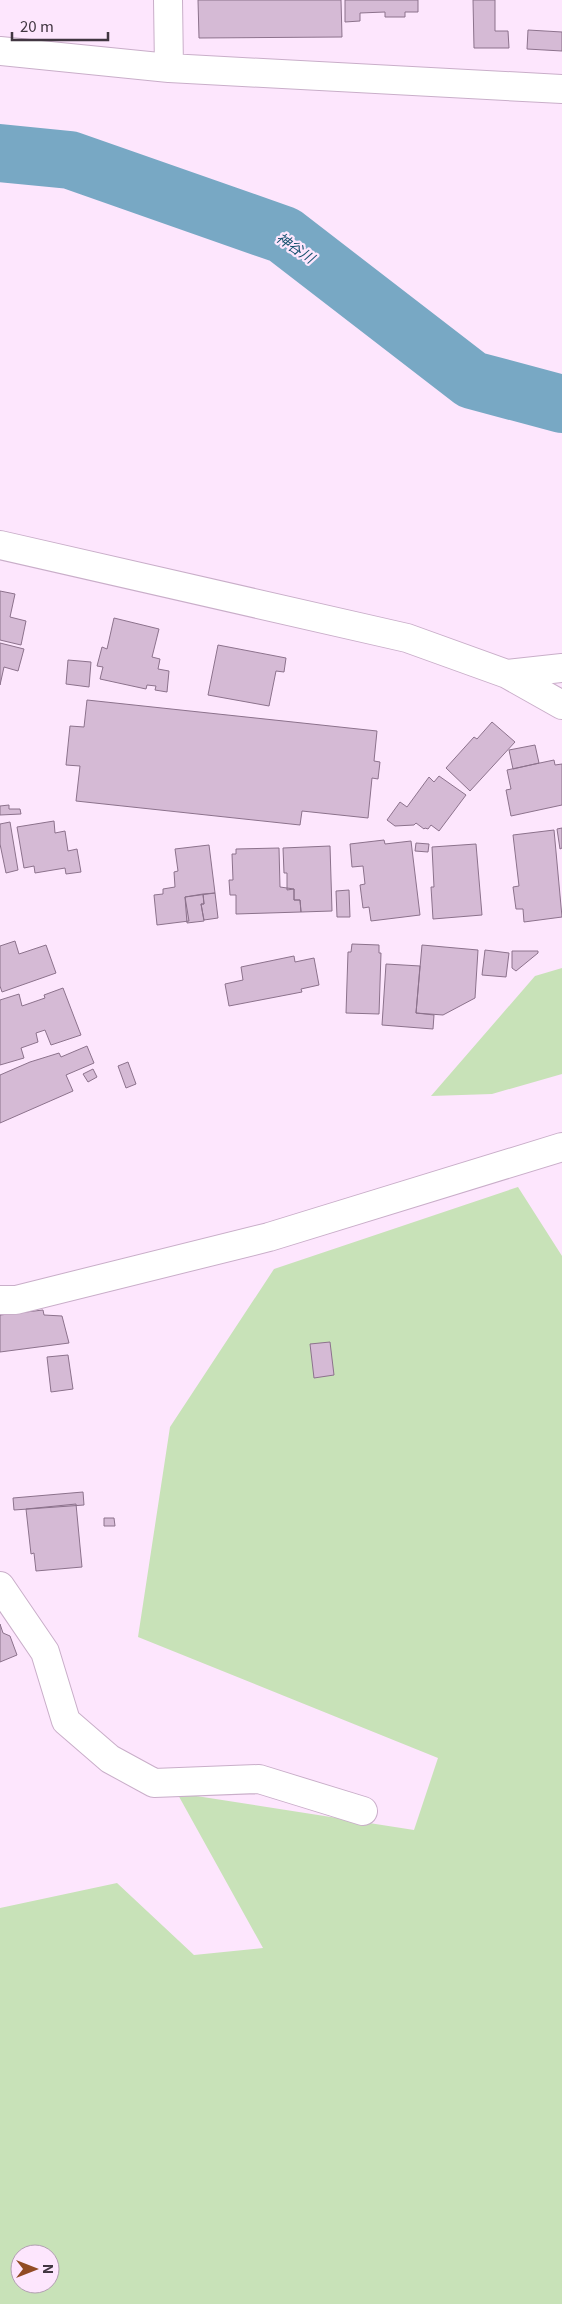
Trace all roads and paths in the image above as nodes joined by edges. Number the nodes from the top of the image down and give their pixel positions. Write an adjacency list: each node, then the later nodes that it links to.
1 (168, 0): 3 (street)
2 (0, 51): 3 (street)
3 (169, 68): 4 (street)
4 (562, 89)
5 (0, 545): 7 (street)
6 (562, 668): 7 (street)
7 (507, 674): 8 (street)
8 (562, 705)
9 (562, 1146): 10 (street)
10 (0, 1300)
11 (0, 1586): 12 (street)
12 (363, 1811)

